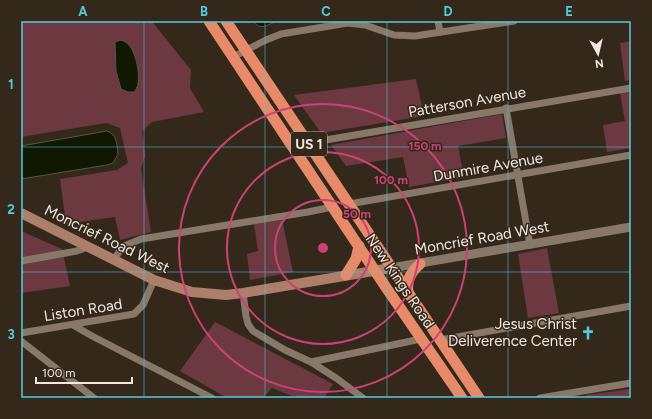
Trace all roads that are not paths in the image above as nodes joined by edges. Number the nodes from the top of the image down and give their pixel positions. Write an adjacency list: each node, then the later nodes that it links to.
1 (209, 21): 7 (highway, New Kings Road / US 1)
2 (226, 21): 6 (highway, New Kings Road / US 1)
3 (438, 21): 5 (street)
4 (514, 21): 5 (street)
5 (440, 32): 6 (street)
6 (246, 51): 7 (street); 10 (highway, New Kings Road / US 1)
7 (233, 57): 14 (highway, New Kings Road / US 1)
8 (631, 88): 9 (street, Patterson Avenue)
9 (506, 108): 10 (street, Patterson Avenue); 12 (street)
10 (308, 143): 13 (highway, New Kings Road / US 1)
11 (631, 155): 12 (street, Dunmire Avenue)
12 (518, 175): 13 (street, Dunmire Avenue); 17 (street)
13 (349, 204): 23 (highway, New Kings Road / US 1)
14 (332, 207): 18 (highway, New Kings Road / US 1); 20 (street)
15 (21, 213): 19 (main road, Moncrief Road West)
16 (631, 227): 17 (street, Moncrief Road West)
17 (530, 245): 22 (street, Moncrief Road West)
18 (358, 246): 24 (highway, New Kings Road / US 1); 25 (highway)
19 (88, 247): 20 (main road, Moncrief Road West); 21 (street)
20 (114, 260): 26 (main road, Moncrief Road West)
21 (21, 261)
22 (420, 264): 23 (street, Moncrief Road West); 28 (highway)
23 (391, 268): 24 (main road, Moncrief Road West); 28 (highway, New Kings Road / US 1)
24 (374, 270): 25 (main road, Moncrief Road West); 32 (highway, New Kings Road / US 1)
25 (346, 275): 27 (main road, Moncrief Road West)
26 (154, 280): 27 (main road, Moncrief Road West); 30 (street, Liston Road)
27 (243, 293): 35 (street)
28 (408, 293): 33 (highway, New Kings Road / US 1)
29 (631, 306): 33 (street)
30 (73, 325): 31 (street, Liston Road); 39 (street)
31 (21, 333)
32 (421, 339): 35 (street); 41 (highway, New Kings Road / US 1)
33 (440, 340): 42 (highway, New Kings Road / US 1)
34 (21, 341): 38 (street)
35 (311, 362): 40 (street)
36 (631, 383): 37 (street)
37 (573, 392): 43 (street); 44 (street)
38 (94, 398)
39 (212, 398)
40 (363, 398)
41 (462, 398)
42 (479, 398)
43 (540, 398)
44 (581, 398)

